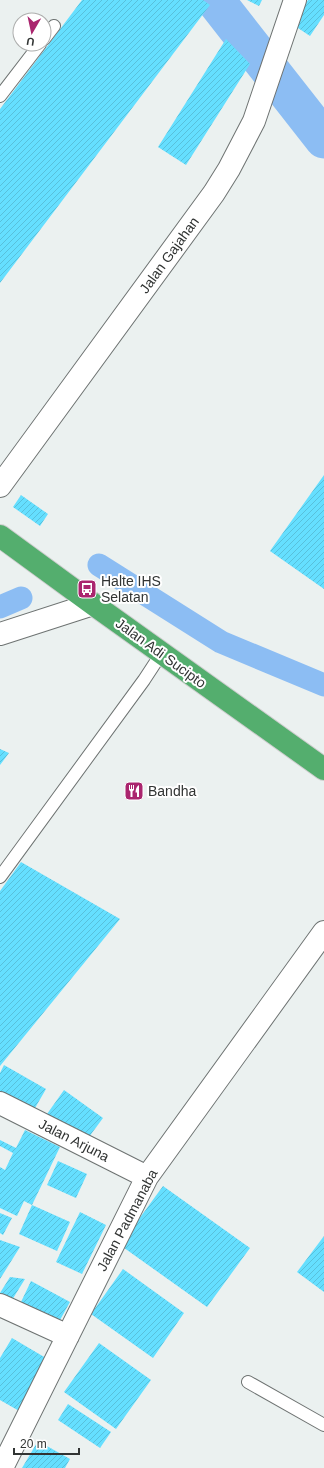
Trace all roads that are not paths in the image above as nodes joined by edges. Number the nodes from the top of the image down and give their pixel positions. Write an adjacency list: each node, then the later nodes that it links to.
1 (295, 0): 6 (street, Jalan Gajahan)
2 (54, 26): 3 (lane)
3 (52, 29)
4 (34, 52): 5 (lane)
5 (0, 96)
6 (0, 486)
7 (0, 536): 8 (highway, Jalan Adi Sucipto)
8 (93, 604): 9 (street); 10 (highway, Jalan Adi Sucipto)
9 (0, 634)
10 (161, 654): 11 (highway, Jalan Adi Sucipto); 12 (lane)
11 (324, 769)
12 (0, 877)
13 (324, 932): 15 (street, Jalan Padmanaba)
14 (0, 1103): 15 (street, Jalan Arjuna)
15 (148, 1177): 17 (street, Jalan Padmanaba)
16 (0, 1305): 17 (street)
17 (68, 1336): 20 (street, Jalan Padmanaba)
18 (248, 1382): 19 (lane)
19 (324, 1425)
20 (2, 1468)

